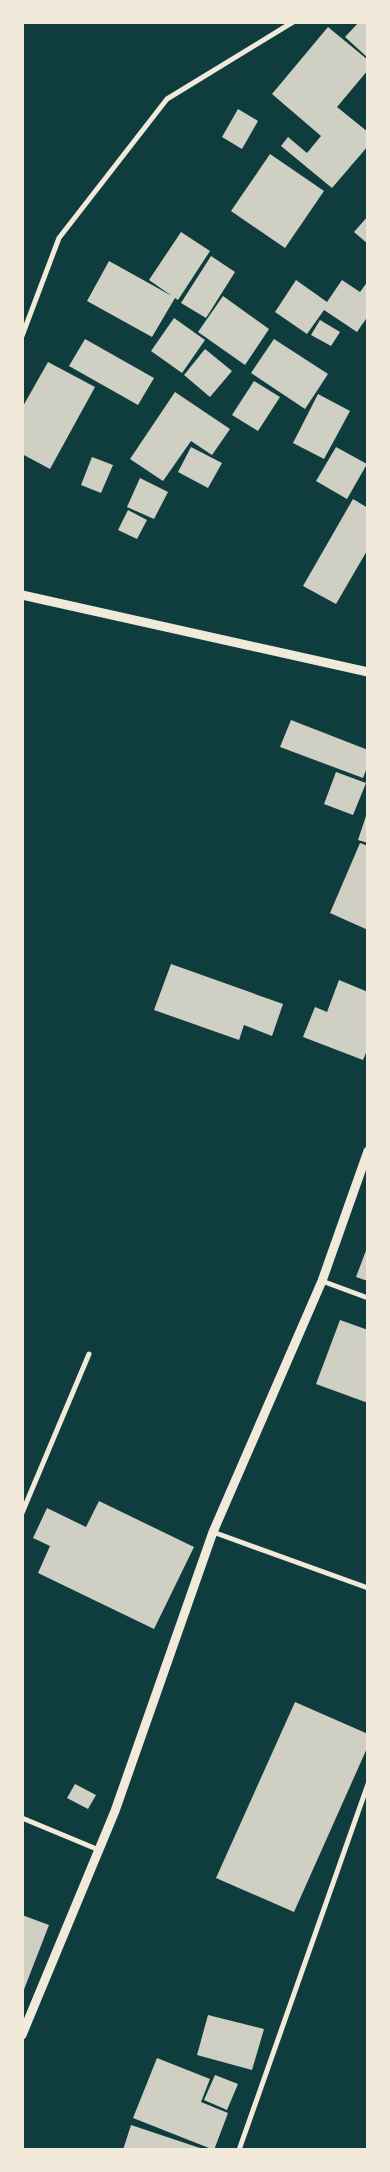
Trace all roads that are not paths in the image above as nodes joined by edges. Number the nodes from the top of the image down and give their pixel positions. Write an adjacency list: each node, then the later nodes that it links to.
1 (293, 22): 2 (street)
2 (22, 336)
3 (22, 595): 4 (street)
4 (368, 672)
5 (368, 1151): 6 (street)
6 (322, 1281): 7 (street); 10 (street)
7 (368, 1298)
8 (89, 1354): 9 (street)
9 (22, 1512)
10 (213, 1532): 11 (street); 14 (street)
11 (368, 1588)
12 (368, 1784): 16 (street)
13 (22, 1818): 14 (street)
14 (98, 1850): 15 (street)
15 (22, 2035)
16 (239, 2150)

